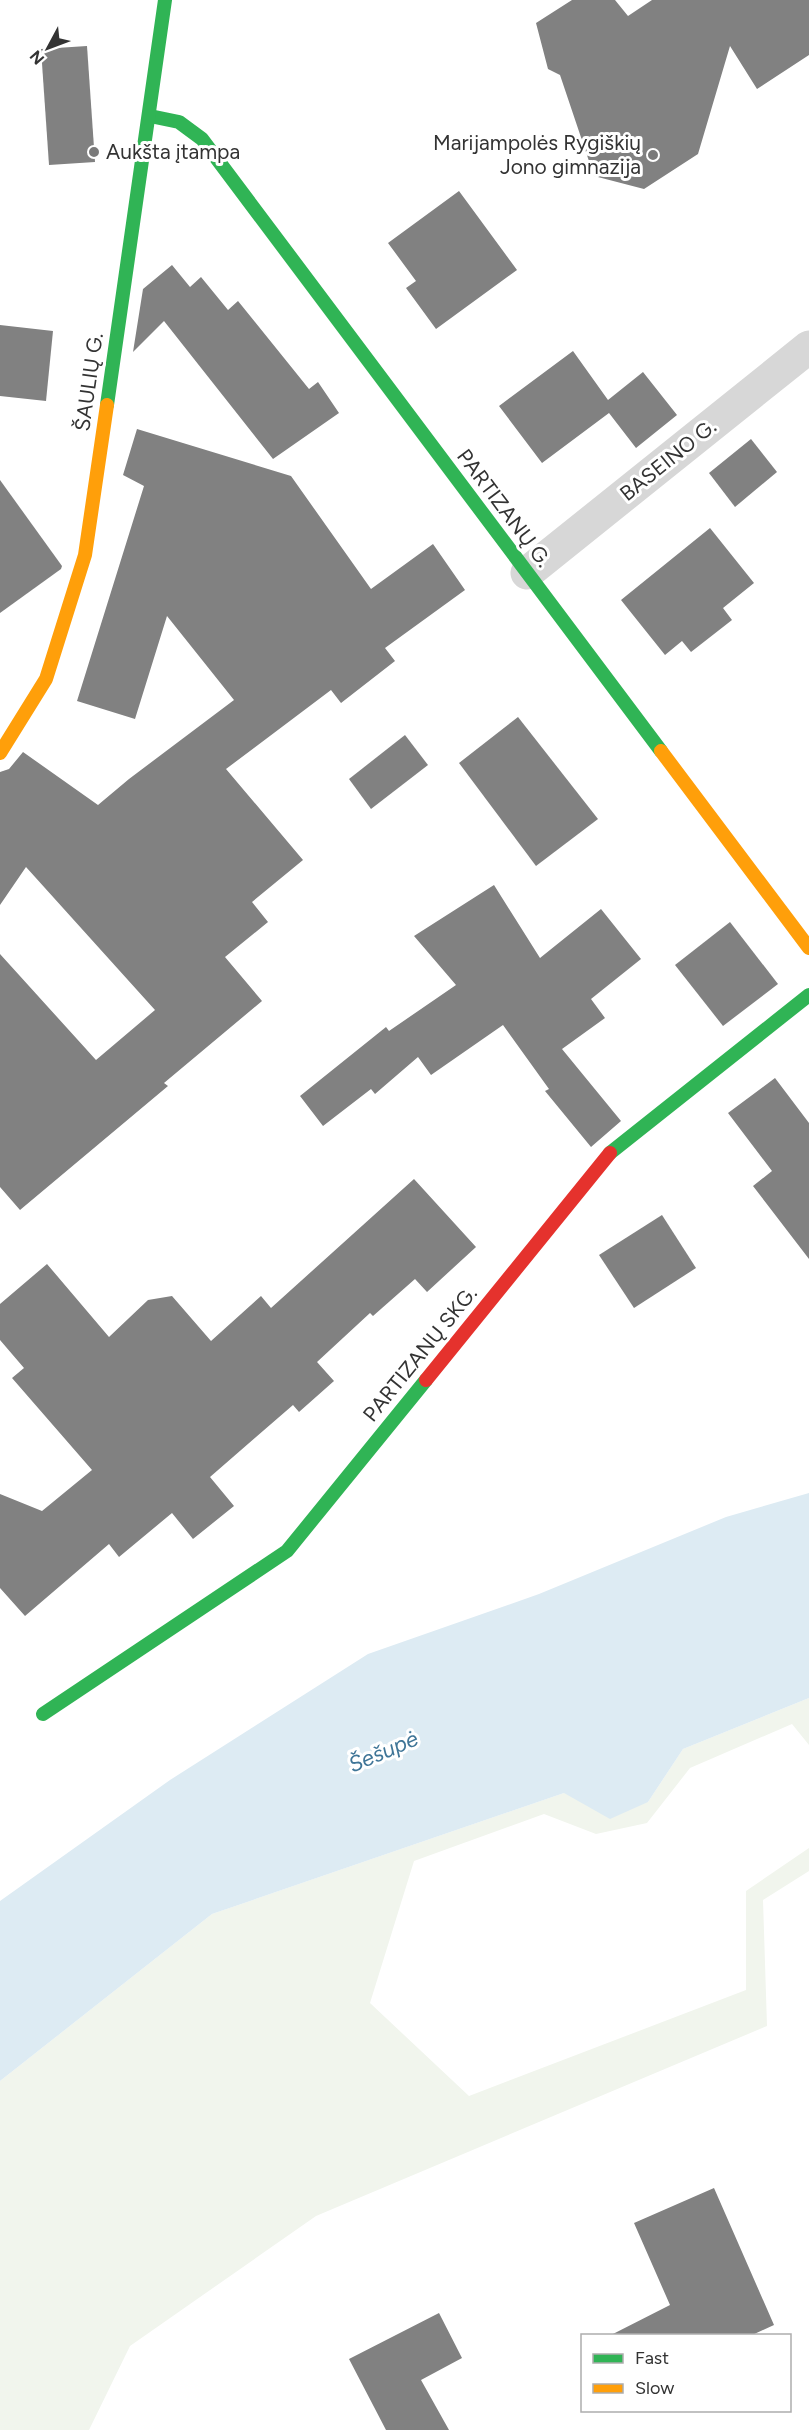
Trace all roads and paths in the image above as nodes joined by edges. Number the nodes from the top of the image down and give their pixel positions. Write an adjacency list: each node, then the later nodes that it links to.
1 (165, 0): 2 (street, ŠAULIŲ G.)
2 (150, 116): 4 (street, PARTIZANŲ G.); 5 (street, ŠAULIŲ G.)
3 (809, 347): 4 (street, BASEINO G.)
4 (527, 573): 6 (street, PARTIZANŲ G.)
5 (0, 753)
6 (809, 948)
7 (809, 996): 8 (street, PARTIZANŲ SKG.)
8 (43, 1714)

